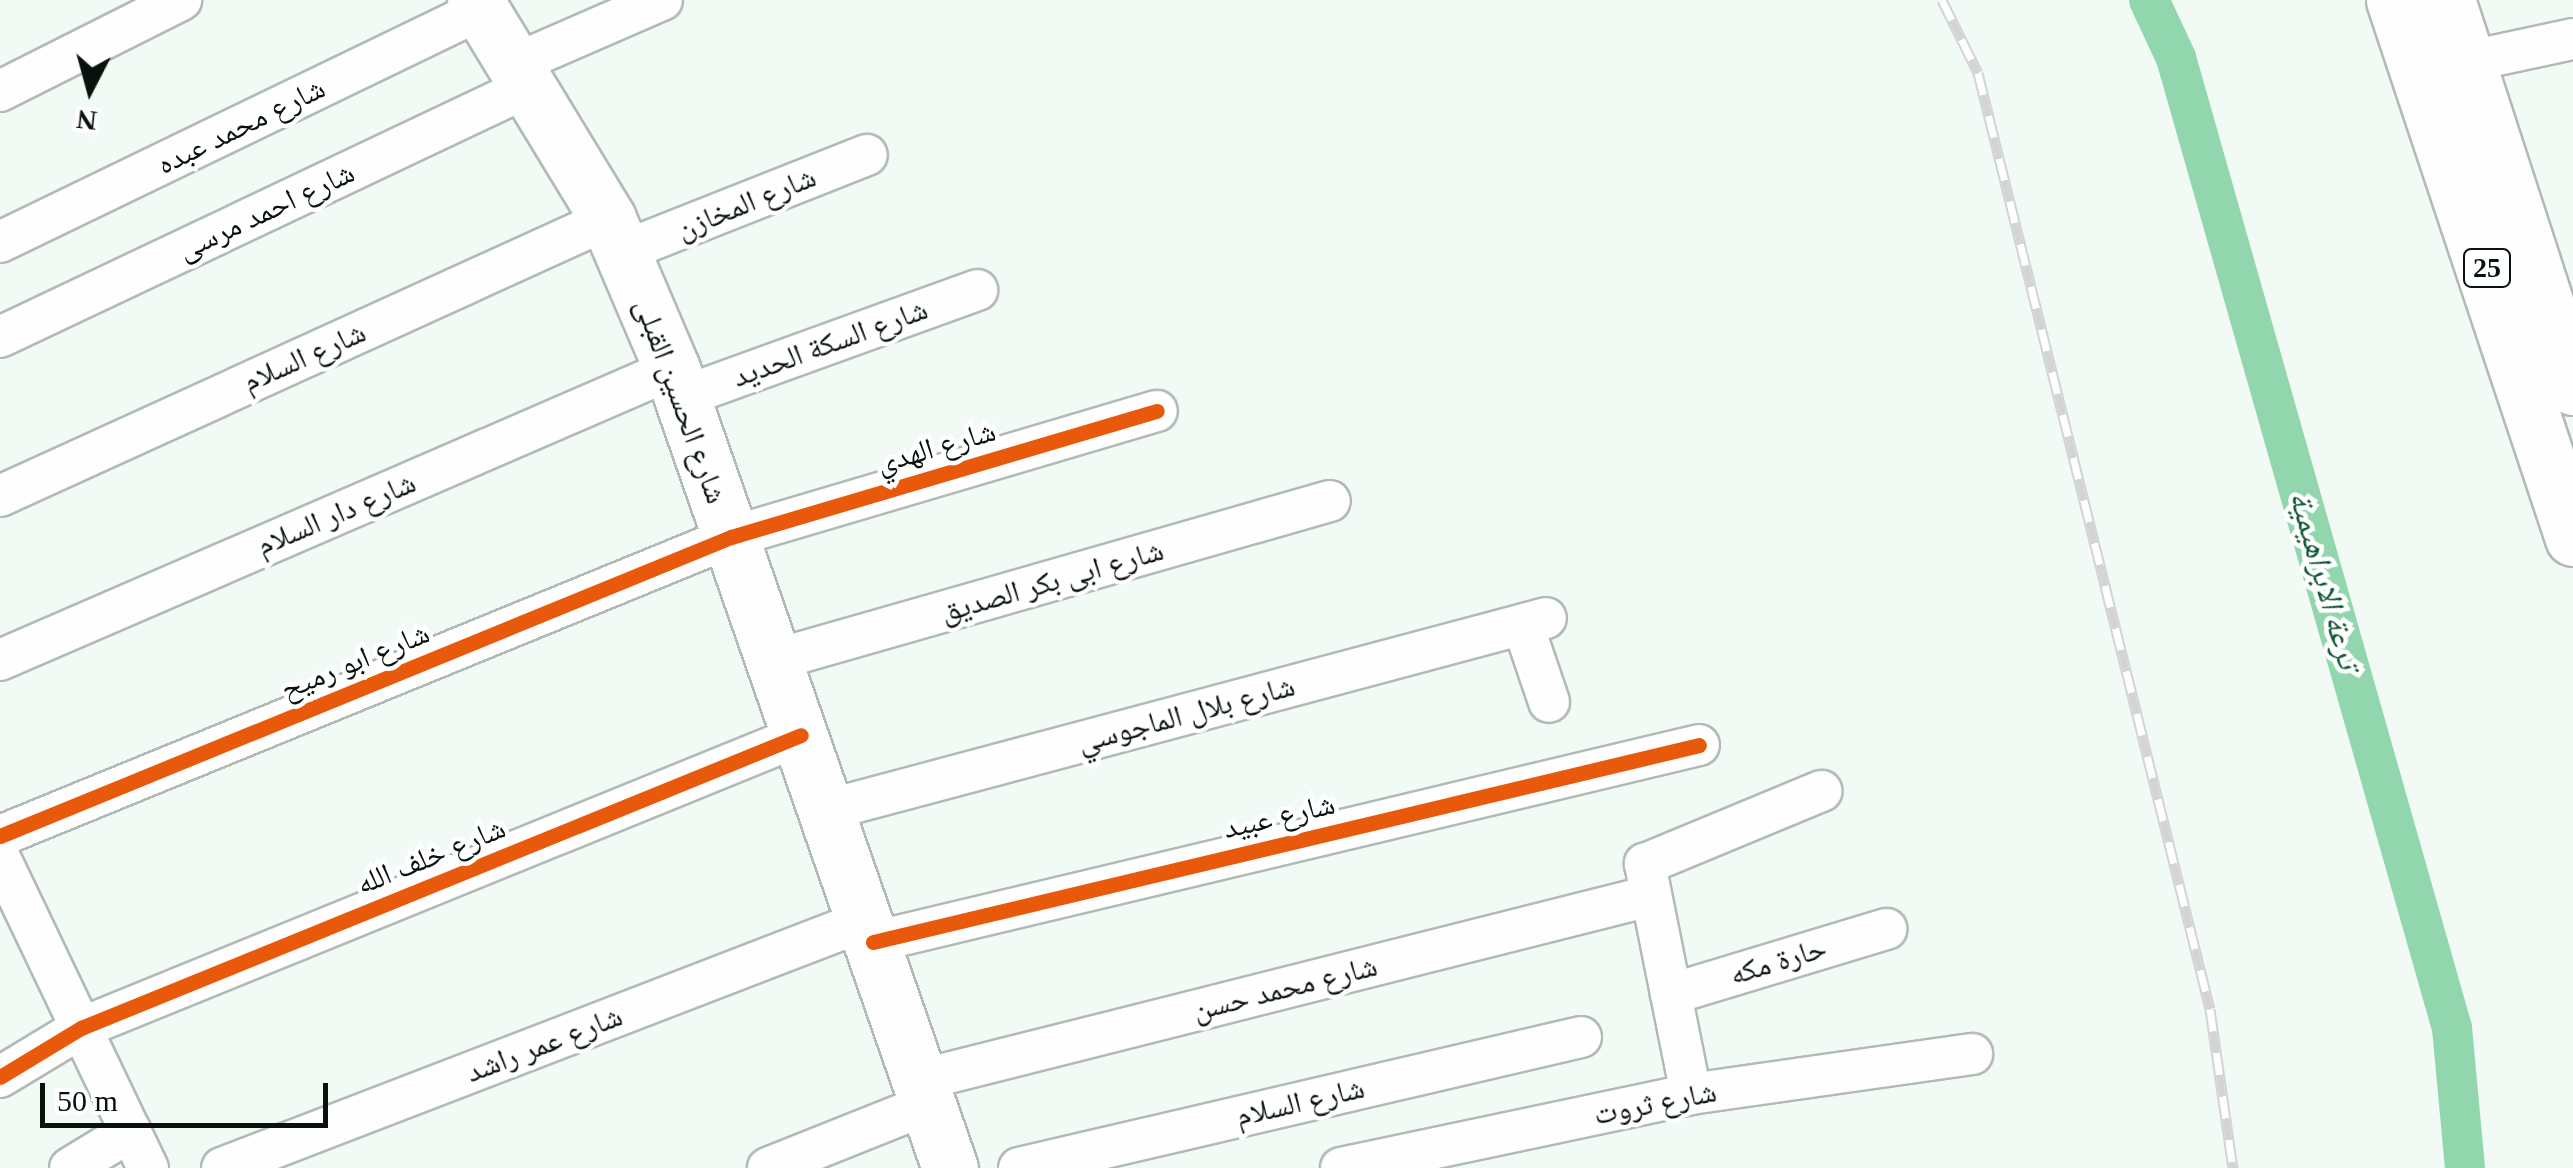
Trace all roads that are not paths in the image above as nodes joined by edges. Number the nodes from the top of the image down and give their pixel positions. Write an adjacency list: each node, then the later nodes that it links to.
1 (181, 0): 9 (street)
2 (662, 0): 8 (street, شارع احمد مرسى)
3 (2394, 0): 22 (main road, 25)
4 (2447, 0): 7 (main road, 25)
5 (478, 5): 8 (main road, شارع الحسين القبلى); 12 (street, شارع محمد عبده)
6 (2573, 39): 7 (street)
7 (2470, 61): 14 (main road, 25)
8 (525, 74): 11 (main road, شارع الحسين القبلى); 15 (street, شارع احمد مرسى)
9 (0, 91)
10 (868, 155): 11 (street, شارع المخازن)
11 (616, 235): 16 (main road, شارع الحسين القبلى); 19 (street, شارع السلام)
12 (0, 242)
13 (977, 290): 16 (street, شارع السكة الحديد)
14 (2560, 313): 17 (main road, 25)
15 (0, 337)
16 (677, 383): 21 (main road, شارع الحسين القبلى); 23 (street, شارع دار السلام)
17 (2573, 387)
18 (1158, 411): 21 (street, شارع الهدي)
19 (0, 496)
20 (1330, 502): 24 (street, شارع ابى بكر الصديق)
21 (731, 537): 24 (main road, شارع الحسين القبلى); 30 (street, شارع ابو رميح)
22 (2573, 538)
23 (0, 660)
24 (774, 660): 26 (main road, شارع الحسين القبلى)
25 (1548, 702): 29 (street, شارع بلال الماجوسي)
26 (801, 735): 29 (main road, شارع الحسين القبلى); 37 (street, شارع خلف الله)
27 (1698, 744): 35 (street, شارع عبيد)
28 (1821, 791): 32 (street)
29 (826, 810): 35 (main road, شارع الحسين القبلى)
30 (0, 836)
31 (0, 858): 33 (street)
32 (1650, 896): 36 (street); 41 (street, شارع محمد حسن)
33 (10, 903): 37 (street)
34 (1886, 929): 36 (street, حارة مكه)
35 (869, 931): 41 (main road, شارع الحسين القبلى); 46 (street, شارع عمر راشد)
36 (1671, 994): 42 (street)
37 (81, 1028): 40 (street, شارع خلف الله); 43 (street)
38 (1581, 1037): 49 (street, شارع السلام)
39 (1972, 1054): 42 (street, شارع ثروت)
40 (0, 1077)
41 (924, 1092): 47 (street, شارع محمد حسن); 48 (main road, شارع الحسين القبلى)
42 (1692, 1094): 50 (street, شارع ثروت)
43 (130, 1131): 44 (street); 45 (street)
44 (70, 1168)
45 (148, 1168)
46 (222, 1168)
47 (768, 1168)
48 (950, 1168)
49 (1019, 1168)
50 (1341, 1168)

